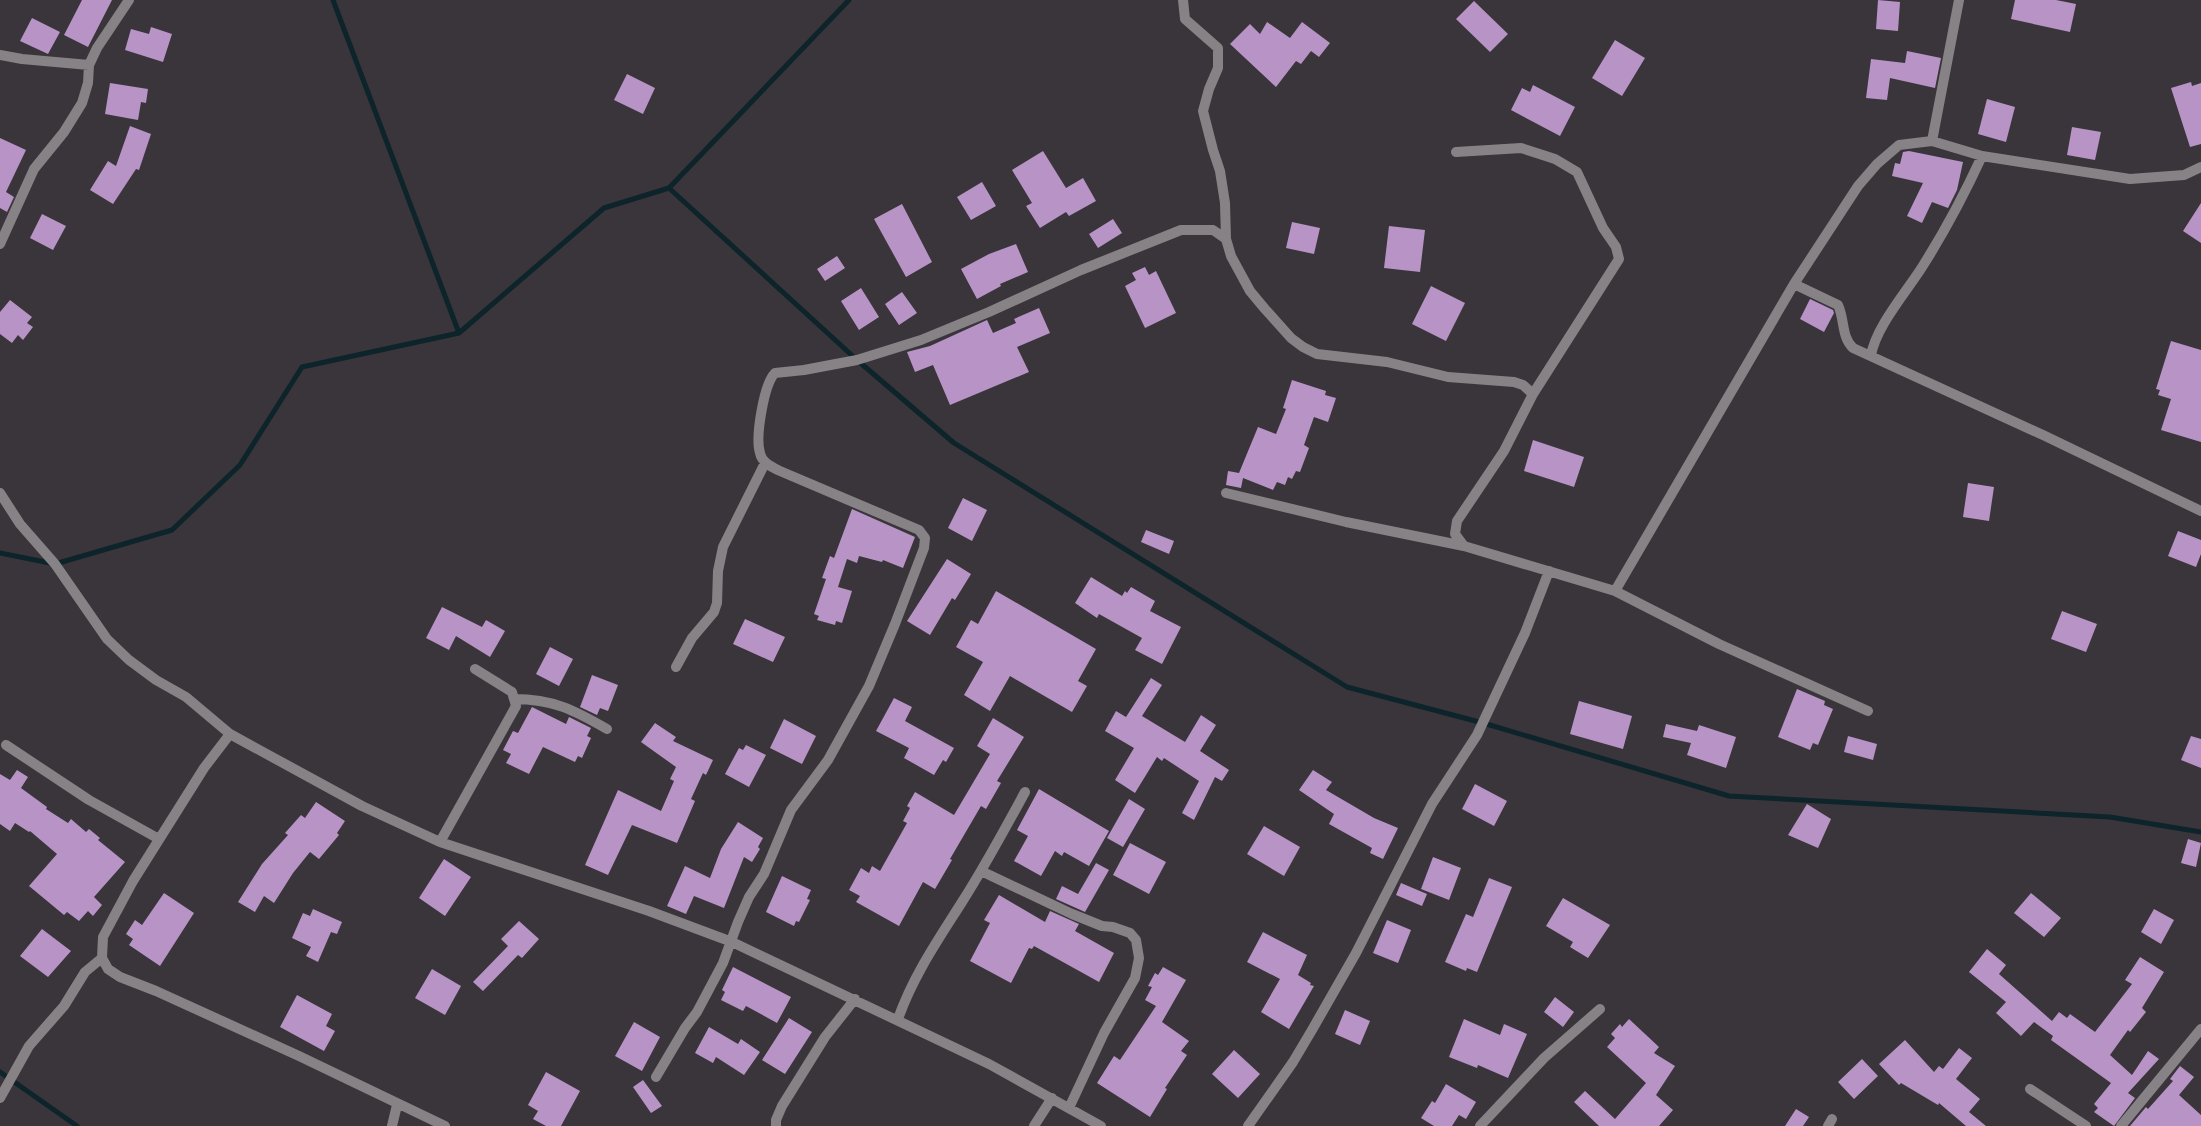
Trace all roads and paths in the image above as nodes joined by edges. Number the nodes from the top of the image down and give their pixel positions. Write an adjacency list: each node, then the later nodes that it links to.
1 (129, 0): 5 (street)
2 (1183, 0): 10 (street)
3 (1959, 0): 6 (street)
4 (0, 55): 5 (street)
5 (90, 65): 11 (street)
6 (1932, 141): 8 (street); 12 (street)
7 (1456, 152): 14 (street)
8 (1982, 156): 9 (street); 13 (street)
9 (2201, 167)
10 (1226, 238): 14 (street); 15 (street)
11 (0, 244)
12 (1794, 284): 13 (street); 21 (street)
13 (1871, 356): 18 (street)
14 (1533, 394): 19 (street)
15 (765, 463): 22 (street); 33 (street)
16 (0, 493): 27 (street)
17 (1226, 493): 19 (street)
18 (2201, 511)
19 (1464, 546): 20 (street)
20 (1549, 571): 21 (street); 50 (street)
21 (1615, 591): 25 (street)
22 (676, 667)
23 (475, 669): 24 (street)
24 (514, 699): 26 (street); 31 (street)
25 (1868, 712)
26 (607, 729)
27 (230, 734): 30 (street); 31 (street)
28 (6, 745): 30 (street)
29 (1025, 792): 32 (street)
30 (159, 839): 34 (street)
31 (440, 842): 33 (street)
32 (981, 871): 37 (street); 44 (street)
33 (732, 942): 35 (street); 39 (street)
34 (102, 958): 41 (street); 43 (street)
35 (856, 999): 37 (street); 47 (street)
36 (1600, 1009): 51 (street)
37 (898, 1019): 42 (street)
38 (2201, 1029): 53 (street)
39 (656, 1077)
40 (2030, 1089): 52 (street)
41 (0, 1098)
42 (1052, 1098): 44 (street); 48 (street)
43 (397, 1105): 45 (street); 46 (street)
44 (1069, 1108): 49 (street)
45 (392, 1126)
46 (444, 1126)
47 (776, 1126)
48 (1034, 1126)
49 (1101, 1126)
50 (1248, 1126)
51 (1480, 1126)
52 (2086, 1126)
53 (2121, 1126)

